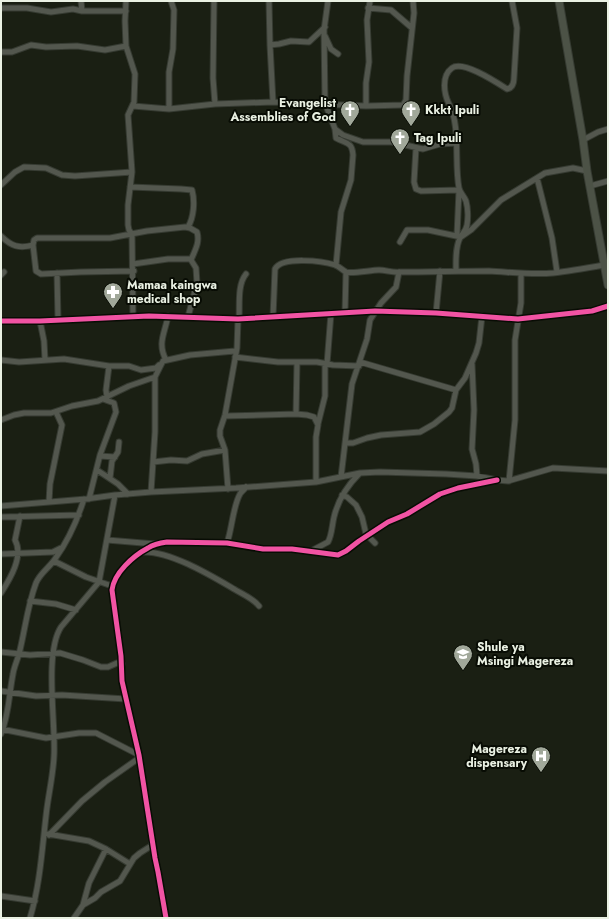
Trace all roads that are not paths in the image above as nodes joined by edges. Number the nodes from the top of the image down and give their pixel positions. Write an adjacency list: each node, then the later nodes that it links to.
1 (81, 1): 13 (street)
2 (126, 1): 14 (street)
3 (171, 1): 27 (street)
4 (214, 1): 24 (street)
5 (269, 1): 18 (street)
6 (328, 1): 15 (street)
7 (370, 1): 12 (street)
8 (414, 1): 16 (street)
9 (512, 1): 31 (street)
10 (559, 1): 30 (street)
11 (1, 8): 13 (street)
12 (368, 8): 16 (street); 26 (street)
13 (82, 11): 14 (street)
14 (126, 11): 19 (street)
15 (325, 27): 17 (street); 18 (street)
16 (412, 28): 26 (street)
17 (324, 36): 21 (street); 23 (street)
18 (270, 45): 22 (street)
19 (126, 46): 20 (street); 25 (street)
20 (1, 52)
21 (338, 54)
22 (273, 102): 23 (street); 24 (street)
23 (325, 103): 26 (street); 28 (street)
24 (215, 104): 27 (street)
25 (132, 106): 27 (street); 34 (street)
26 (366, 106)
27 (169, 109)
28 (335, 128): 32 (street); 49 (street)
29 (608, 129): 30 (street)
30 (583, 140): 33 (street)
31 (456, 143): 32 (street); 40 (street)
32 (416, 148): 40 (street)
33 (587, 171): 35 (street); 38 (street)
34 (132, 172): 37 (street); 39 (street)
35 (536, 178): 44 (street); 56 (street)
36 (608, 181): 38 (street)
37 (1, 185)
38 (590, 186): 50 (street)
39 (130, 187): 41 (street); 42 (street)
40 (459, 190): 44 (street); 44 (street)
41 (188, 227): 42 (street); 47 (street)
42 (132, 234): 46 (street); 48 (street)
43 (1, 236): 46 (street)
44 (459, 236): 45 (street); 53 (street)
45 (400, 242)
46 (33, 245): 57 (street)
47 (191, 259): 48 (street); 69 (street)
48 (133, 264): 51 (street)
49 (336, 265): 54 (street); 70 (street)
50 (604, 265): 56 (street); 60 (street)
51 (134, 271): 57 (street); 66 (street)
52 (440, 271): 53 (street); 55 (street); 65 (street)
53 (456, 271): 59 (street)
54 (346, 272): 55 (street); 63 (street)
55 (399, 272): 62 (street)
56 (557, 272): 59 (street)
57 (57, 273): 73 (street)
58 (246, 274): 71 (street)
59 (521, 274): 72 (street)
60 (608, 285)
61 (608, 306): 72 (street)
62 (375, 311): 63 (street); 65 (street); 85 (street)
63 (345, 312): 64 (street)
64 (331, 313): 70 (street); 84 (street)
65 (436, 313): 68 (street)
66 (133, 316): 67 (street); 73 (street)
67 (168, 316): 69 (street); 80 (street)
68 (482, 316): 72 (street); 83 (street)
69 (188, 317): 71 (street)
70 (273, 317): 71 (street)
71 (239, 319): 76 (street)
72 (518, 319): 108 (street)
73 (58, 320): 75 (street)
74 (1, 321): 75 (street)
75 (40, 321): 79 (street)
76 (235, 351): 77 (street); 80 (street)
77 (235, 357): 81 (street); 92 (street)
78 (1, 360): 79 (street)
79 (44, 360): 86 (street)
80 (166, 360): 82 (street)
81 (297, 362): 84 (street); 91 (street)
82 (161, 363): 86 (street); 87 (street)
83 (472, 363): 88 (street); 105 (street)
84 (326, 364): 85 (street); 94 (street)
85 (359, 364): 88 (street); 96 (street)
86 (109, 366): 89 (street)
87 (155, 377): 89 (street); 100 (street)
88 (456, 390): 96 (street)
89 (105, 398): 90 (street); 98 (street)
90 (56, 412): 93 (street); 117 (street)
91 (296, 414): 92 (street); 94 (street)
92 (225, 416): 97 (street)
93 (1, 420)
94 (318, 425): 109 (street)
95 (119, 442): 99 (street)
96 (346, 444): 104 (street)
97 (226, 450): 100 (street); 111 (street)
98 (100, 456): 99 (street); 101 (street)
99 (115, 457): 106 (street)
100 (153, 462): 112 (street)
101 (97, 470): 106 (street); 116 (street)
102 (608, 472): 108 (street)
103 (360, 473): 104 (street); 105 (street); 115 (street)
104 (341, 476): 109 (street)
105 (477, 476): 107 (street)
106 (110, 478): 113 (street)
107 (497, 480): 108 (street); 122 (street)
108 (509, 481)
109 (316, 482): 110 (street)
110 (246, 488): 111 (street); 125 (street)
111 (228, 489): 112 (street)
112 (151, 492): 113 (street)
113 (128, 494): 114 (street)
114 (115, 495): 116 (street); 123 (street)
115 (342, 495): 122 (street); 130 (street)
116 (86, 499): 117 (street); 119 (street)
117 (49, 502): 118 (street)
118 (1, 506)
119 (79, 515): 120 (street); 124 (street)
120 (20, 516): 121 (street); 128 (street)
121 (1, 517)
122 (367, 535): 126 (street); 130 (street)
123 (107, 540): 127 (street); 133 (street)
124 (65, 543): 128 (street); 132 (street)
125 (227, 543): 127 (street); 130 (street)
126 (375, 543)
127 (157, 544): 129 (street)
128 (19, 552): 131 (street); 135 (street)
129 (143, 552): 134 (street); 137 (street)
130 (310, 552)
131 (1, 554)
132 (54, 561): 133 (street); 136 (street)
133 (99, 582): 134 (street); 138 (street)
134 (112, 586): 142 (street)
135 (1, 593)
136 (30, 601): 138 (street); 141 (street)
137 (259, 606)
138 (76, 610): 140 (street)
139 (1, 652): 141 (street)
140 (54, 653): 141 (street); 142 (street); 145 (street)
141 (19, 654): 144 (street)
142 (122, 664): 146 (street)
143 (1, 691): 144 (street)
144 (10, 692): 145 (street); 147 (street)
145 (52, 696): 146 (street); 148 (street)
146 (126, 699): 149 (street)
147 (2, 731): 148 (street)
148 (54, 737): 149 (street); 150 (street)
149 (139, 756): 150 (street); 151 (street)
150 (47, 834): 152 (street); 155 (street)
151 (152, 839): 153 (street); 159 (street)
152 (106, 849): 153 (street); 156 (street)
153 (130, 864): 156 (street)
154 (1, 896): 155 (street)
155 (35, 901): 157 (street)
156 (83, 905): 158 (street)
157 (30, 918)
158 (74, 918)
159 (166, 918)

